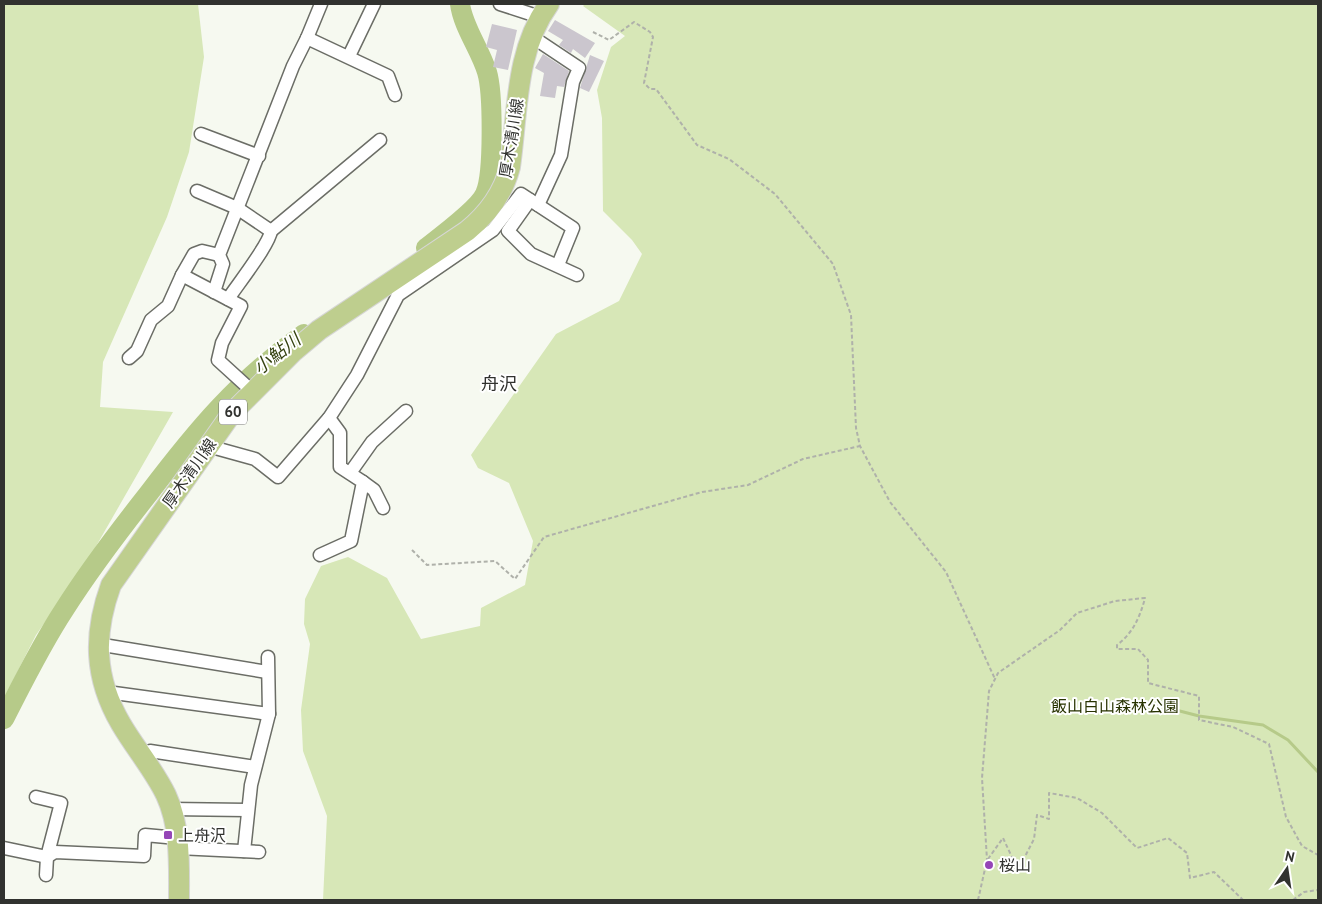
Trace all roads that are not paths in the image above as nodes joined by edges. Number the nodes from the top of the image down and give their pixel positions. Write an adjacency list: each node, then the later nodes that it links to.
1 (321, 4): 6 (street)
2 (374, 4): 7 (street)
3 (500, 4): 4 (street)
4 (544, 10): 5 (main road, 厚木清川線 / 60)
5 (531, 36): 13 (street); 16 (main road, 厚木清川線 / 60)
6 (307, 38): 7 (street); 11 (street)
7 (349, 56): 8 (street)
8 (396, 95)
9 (201, 134): 11 (street)
10 (380, 140): 15 (street)
11 (259, 156): 14 (street)
12 (197, 191): 14 (street)
13 (534, 202): 16 (street); 18 (street); 18 (street)
14 (237, 208): 15 (street); 17 (street)
15 (271, 231): 22 (street)
16 (470, 237): 24 (main road, 厚木清川線 / 60); 26 (street)
17 (219, 255): 19 (street); 21 (street)
18 (558, 265): 20 (street)
19 (182, 275): 21 (street); 23 (street)
20 (577, 275)
21 (214, 292): 22 (street)
22 (228, 299): 24 (street)
23 (129, 358)
24 (249, 388): 27 (main road, 厚木清川線 / 60)
25 (406, 411): 28 (street)
26 (328, 418): 27 (street); 28 (street)
27 (208, 446): 32 (main road, 厚木清川線 / 60)
28 (350, 473): 29 (street)
29 (363, 482): 30 (street); 31 (street)
30 (383, 508)
31 (320, 555)
32 (97, 644): 34 (street); 35 (main road, 厚木清川線 / 60)
33 (268, 658): 34 (street)
34 (267, 672): 36 (street)
35 (107, 692): 36 (street); 37 (main road, 厚木清川線 / 60)
36 (269, 714): 38 (street)
37 (141, 754): 38 (street); 40 (main road, 厚木清川線 / 60)
38 (255, 767): 41 (street)
39 (36, 797): 46 (street)
40 (170, 809): 41 (street); 42 (main road, 厚木清川線 / 60)
41 (247, 810): 44 (street)
42 (177, 843): 44 (street); 46 (street); 48 (main road, 厚木清川線 / 60)
43 (4, 848): 46 (street)
44 (244, 851): 45 (street)
45 (259, 852)
46 (47, 857): 47 (street)
47 (46, 875)
48 (179, 900)

